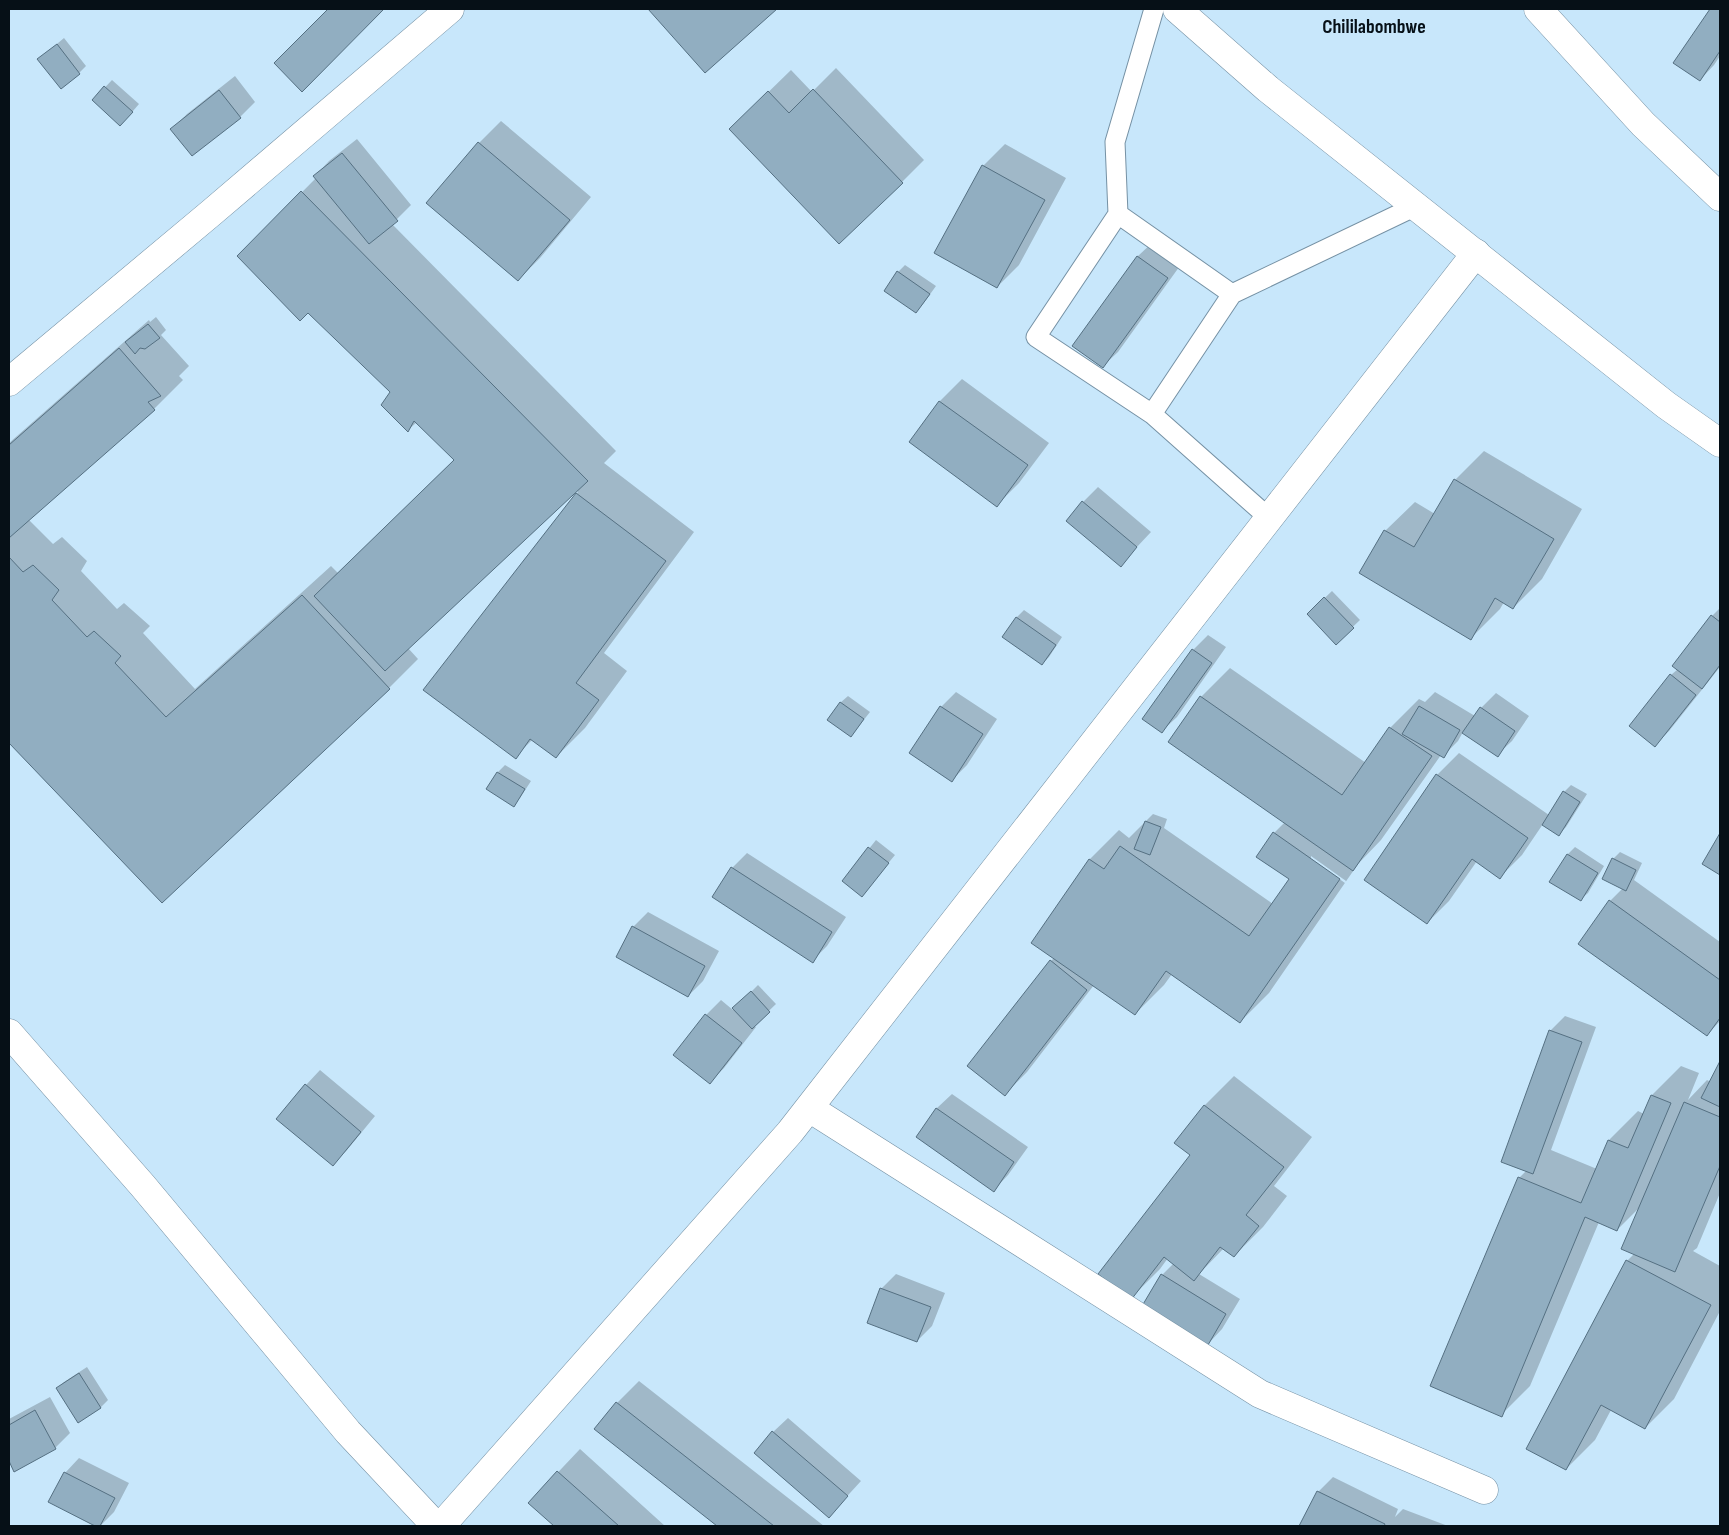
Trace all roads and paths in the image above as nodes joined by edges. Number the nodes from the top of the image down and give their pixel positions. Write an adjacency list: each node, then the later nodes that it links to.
1 (450, 9): 10 (street)
2 (1154, 9): 7 (lane)
3 (1177, 9): 6 (street)
4 (1538, 9): 5 (street)
5 (1720, 197)
6 (1416, 206): 8 (street); 9 (lane)
7 (1118, 214): 9 (lane); 11 (lane)
8 (1476, 253): 12 (street); 13 (street)
9 (1232, 294): 11 (lane)
10 (9, 382)
11 (1152, 414): 13 (lane)
12 (1720, 442)
13 (1269, 518): 15 (street)
14 (9, 1033): 17 (street)
15 (809, 1108): 16 (street); 18 (street)
16 (1484, 1490)
17 (436, 1526)
18 (441, 1526)

